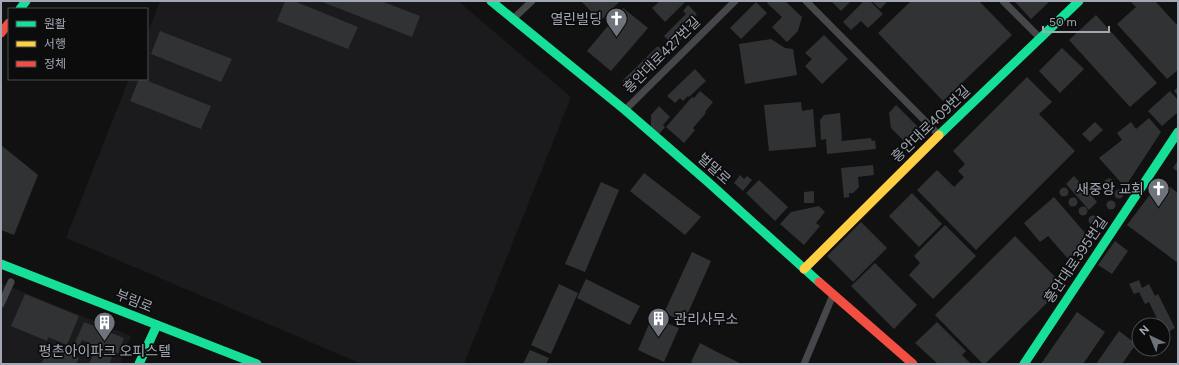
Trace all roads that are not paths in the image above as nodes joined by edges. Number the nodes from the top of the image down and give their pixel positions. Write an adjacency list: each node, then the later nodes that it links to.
1 (491, 1): 7 (street, 벌말로)
2 (532, 1): 7 (street)
3 (734, 1): 11 (street, 흥안대로427번길)
4 (806, 1): 13 (street)
5 (1003, 1): 10 (street)
6 (1079, 1): 10 (street, 흥안대로409번길)
7 (513, 19): 11 (street, 벌말로)
8 (8, 24): 9 (street)
9 (1, 33)
10 (1041, 39): 13 (street, 흥안대로409번길)
11 (625, 110): 15 (street, 벌말로)
12 (1178, 132): 24 (street, 흥안대로395번길)
13 (939, 135): 15 (street, 흥안대로409번길)
14 (1, 264): 19 (street, 부림로)
15 (804, 269): 17 (street, 벌말로)
16 (11, 282): 18 (street)
17 (834, 295): 22 (street); 23 (street, 벌말로)
18 (1, 304)
19 (157, 325): 20 (street); 21 (street, 부림로)
20 (139, 364)
21 (257, 364)
22 (804, 364)
23 (913, 364)
24 (1024, 364)

